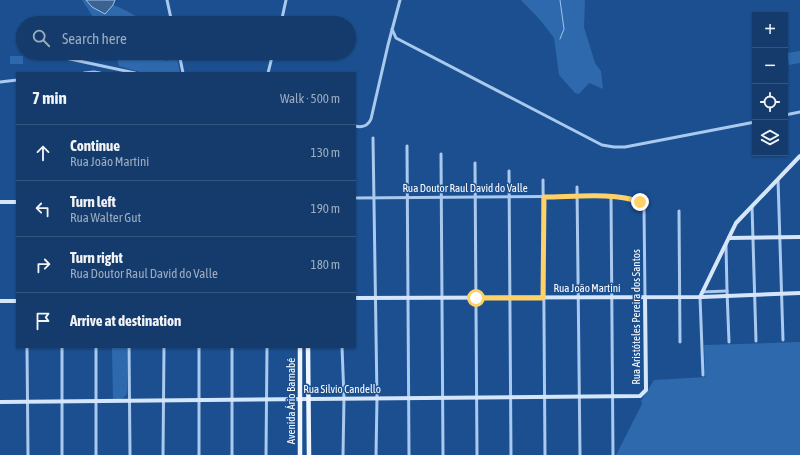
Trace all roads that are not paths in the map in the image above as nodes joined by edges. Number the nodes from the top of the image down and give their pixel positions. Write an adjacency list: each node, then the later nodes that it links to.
1 (167, 0): 5 (street)
2 (286, 0): 6 (street)
3 (403, 0): 4 (street)
4 (399, 2): 7 (street)
5 (170, 16)
6 (282, 16)
7 (392, 29): 8 (street); 9 (street)
8 (396, 38): 9 (street); 20 (street)
9 (388, 45): 21 (street)
10 (75, 60): 13 (street)
11 (180, 60): 14 (street)
12 (271, 60): 15 (street)
13 (130, 72)
14 (183, 72)
15 (268, 72)
16 (16, 80): 17 (street)
17 (0, 82)
18 (800, 112): 19 (street)
19 (788, 114)
20 (752, 123)
21 (356, 126)
22 (373, 138): 38 (street)
23 (407, 146): 32 (street)
24 (441, 154): 33 (street)
25 (800, 156): 28 (street)
26 (475, 163): 39 (street)
27 (509, 171): 34 (street)
28 (778, 179): 42 (street); 48 (street)
29 (544, 180): 35 (street)
30 (577, 188): 36 (street)
31 (611, 196): 36 (street, Rua Doutor Raul David do Valle); 43 (street, Rua Doutor Raul David do Valle); 57 (street)
32 (408, 197): 33 (street, Rua Doutor Raul David do Valle); 38 (street, Rua Doutor Raul David do Valle); 62 (street)
33 (442, 197): 39 (street, Rua Doutor Raul David do Valle); 66 (street)
34 (510, 197): 35 (street, Rua Doutor Raul David do Valle); 39 (street, Rua Doutor Raul David do Valle); 64 (street)
35 (544, 197): 36 (street, Rua Doutor Raul David do Valle); 65 (street)
36 (577, 197): 56 (street)
37 (356, 198): 38 (street, Rua Doutor Raul David do Valle)
38 (374, 198): 61 (street)
39 (476, 198): 63 (street)
40 (0, 202): 41 (street)
41 (16, 202)
42 (752, 206): 46 (street); 47 (street)
43 (644, 208): 58 (street, Rua Aristóteles Pereira dos Santos)
44 (679, 211): 55 (street)
45 (800, 237): 48 (street)
46 (729, 238): 47 (street); 49 (street)
47 (753, 238): 48 (street); 54 (street)
48 (779, 238): 53 (street)
49 (726, 244): 50 (street); 51 (street)
50 (702, 292): 51 (street); 59 (street)
51 (727, 293): 54 (street, Rua João Martini); 59 (street, Rua João Martini); 72 (street)
52 (800, 293): 53 (street, Rua João Martini)
53 (781, 294): 54 (street, Rua João Martini); 69 (street)
54 (755, 295): 70 (street)
55 (680, 296): 58 (street, Rua João Martini); 59 (street, Rua João Martini); 71 (street)
56 (578, 297): 57 (street, Rua João Martini); 65 (street, Rua João Martini); 87 (street)
57 (612, 297): 58 (street, Rua João Martini); 88 (street)
58 (645, 297): 88 (street, Rua Aristóteles Pereira dos Santos)
59 (700, 297): 84 (street)
60 (356, 298): 61 (street, Rua João Martini)
61 (374, 298): 62 (street, Rua João Martini); 90 (street)
62 (408, 298): 66 (street, Rua João Martini); 91 (street)
63 (476, 298): 64 (street, Rua João Martini); 66 (street, Rua João Martini); 93 (street)
64 (510, 298): 65 (street, Rua João Martini); 85 (street)
65 (543, 298): 86 (street)
66 (442, 299): 92 (street)
67 (0, 301): 68 (street)
68 (16, 301)
69 (783, 340)
70 (756, 341)
71 (680, 342)
72 (729, 342)
73 (27, 348): 103 (street)
74 (62, 348): 98 (street)
75 (96, 348): 99 (street)
76 (129, 348): 100 (street)
77 (164, 348): 101 (street)
78 (199, 348): 102 (street)
79 (232, 348): 94 (street)
80 (267, 348): 95 (street)
81 (300, 348): 96 (main road, Avenida Ário Barnabé)
82 (308, 348): 97 (main road, Avenida Ário Barnabé)
83 (342, 348): 89 (street)
84 (703, 375)
85 (511, 397): 86 (street, Rua Silvio Candello); 93 (street, Rua Silvio Candello); 120 (street)
86 (544, 397): 87 (street, Rua Silvio Candello); 121 (street)
87 (579, 397): 88 (street, Rua Silvio Candello); 122 (street)
88 (613, 397): 123 (street)
89 (344, 398): 90 (street, Rua Silvio Candello); 97 (street, Rua Silvio Candello); 115 (street)
90 (377, 398): 91 (street, Rua Silvio Candello); 116 (street)
91 (410, 398): 92 (street, Rua Silvio Candello); 117 (street)
92 (443, 398): 93 (street, Rua Silvio Candello); 118 (street)
93 (477, 398): 119 (street)
94 (233, 399): 95 (street, Rua Silvio Candello); 102 (street, Rua Silvio Candello); 111 (street)
95 (267, 399): 96 (street, Rua Silvio Candello); 112 (street)
96 (300, 399): 97 (street, Rua Silvio Candello); 113 (main road, Avenida Ário Barnabé)
97 (308, 399): 114 (main road, Avenida Ário Barnabé)
98 (62, 400): 99 (street, Rua Silvio Candello); 103 (street, Rua Silvio Candello); 106 (street)
99 (96, 400): 100 (street, Rua Silvio Candello); 107 (street)
100 (129, 400): 101 (street, Rua Silvio Candello); 108 (street)
101 (163, 400): 102 (street, Rua Silvio Candello); 109 (street)
102 (199, 400): 110 (street)
103 (28, 401): 104 (street, Rua Silvio Candello); 105 (street)
104 (0, 402)
105 (28, 455)
106 (62, 455)
107 (96, 455)
108 (130, 455)
109 (163, 455)
110 (199, 455)
111 (232, 455)
112 (266, 455)
113 (300, 455)
114 (309, 455)
115 (343, 455)
116 (376, 455)
117 (409, 455)
118 (443, 455)
119 (478, 455)
120 (511, 455)
121 (545, 455)
122 (580, 455)
123 (613, 455)

